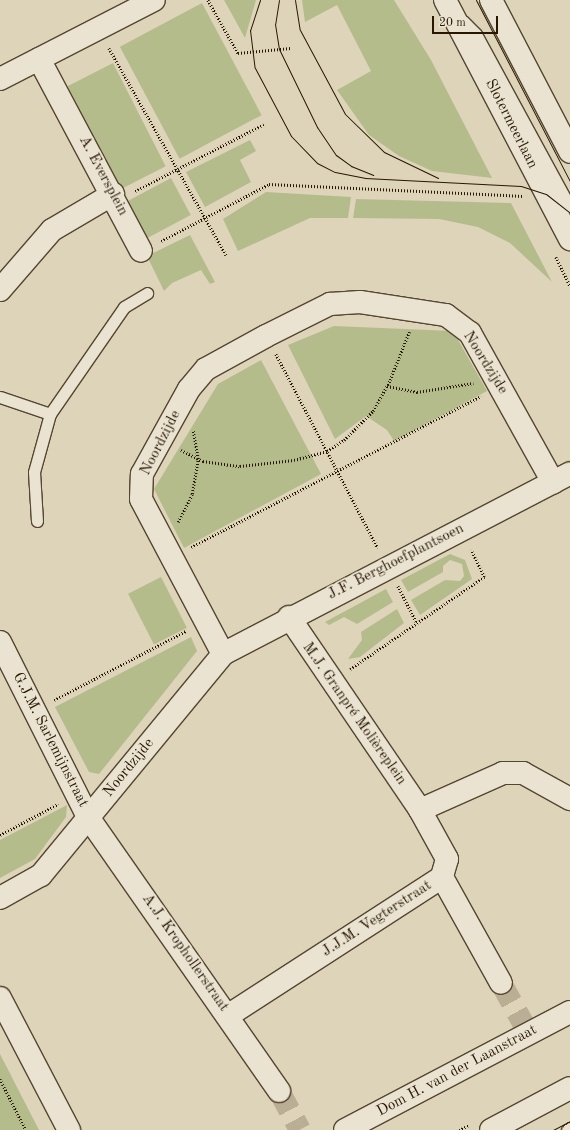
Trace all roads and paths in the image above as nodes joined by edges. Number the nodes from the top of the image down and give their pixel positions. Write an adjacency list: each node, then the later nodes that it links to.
1 (154, 0): 5 (street)
2 (208, 0): 6 (path)
3 (491, 0): 10 (street)
4 (448, 4): 14 (lane, Slotermeerlaan); 16 (street, Slotermeerlaan)
5 (98, 28): 7 (street); 11 (path)
6 (291, 48)
7 (40, 59): 8 (street); 13 (street, A. Eversplein)
8 (0, 79)
9 (264, 124): 11 (path)
10 (570, 152)
11 (177, 169): 13 (path); 15 (path)
12 (526, 196): 15 (path)
13 (115, 198): 17 (street, A. Eversplein); 19 (street)
14 (570, 207)
15 (205, 218): 17 (path); 18 (path)
16 (570, 240)
17 (141, 251)
18 (226, 255)
19 (0, 290)
20 (147, 293): 27 (lane)
21 (418, 311): 22 (street, Noordzijde); 23 (street, Noordzijde); 24 (path)
22 (266, 336): 26 (street, Noordzijde); 29 (path)
23 (496, 381): 24 (path); 31 (path); 32 (street, Noordzijde)
24 (387, 386): 29 (path)
25 (0, 397): 27 (lane)
26 (177, 411): 28 (street, Noordzijde); 30 (path)
27 (50, 414): 33 (lane)
28 (161, 440): 30 (path); 35 (street, Noordzijde)
29 (327, 451): 30 (path); 31 (path)
30 (198, 459): 35 (path)
31 (336, 469): 36 (path); 37 (path)
32 (562, 478): 34 (street, J.F. Berghoefplantsoen)
33 (37, 521)
34 (460, 529): 37 (street, J.F. Berghoefplantsoen); 40 (path)
35 (160, 540): 36 (street, Noordzijde)
36 (170, 559): 39 (street, Noordzijde)
37 (387, 565): 38 (street, J.F. Berghoefplantsoen); 40 (path)
38 (289, 617): 42 (street, J.F. Berghoefplantsoen); 43 (street, M.J. Granpré Molièreplein)
39 (204, 621): 42 (street, Noordzijde); 44 (path)
40 (417, 623): 43 (path)
41 (0, 642): 44 (street, G.J.M. Sarlemijnstraat)
42 (223, 654): 48 (street, Noordzijde)
43 (331, 682): 47 (street, M.J. Granpré Molièreplein)
44 (35, 711): 45 (street, G.J.M. Sarlemijnstraat)
45 (77, 795): 48 (street, G.J.M. Sarlemijnstraat); 49 (path)
46 (570, 798): 47 (street)
47 (420, 810): 50 (street, M.J. Granpré Molièreplein)
48 (88, 817): 51 (street, Noordzijde); 55 (street, A.J. Krophollerstraat)
49 (0, 834)
50 (442, 877): 52 (street, J.J.M. Vegterstraat); 55 (street, J.J.M. Vegterstraat)
51 (0, 898)
52 (501, 984)
53 (0, 998): 61 (street)
54 (570, 1012): 62 (street, Dom H. van der Laanstraat)
55 (229, 1015): 58 (street, A.J. Krophollerstraat)
56 (0, 1079): 60 (path)
57 (570, 1088): 63 (street)
58 (279, 1091)
59 (570, 1128): 64 (lane)
60 (26, 1130)
61 (69, 1130)
62 (345, 1130)
63 (491, 1130)
64 (567, 1130)

